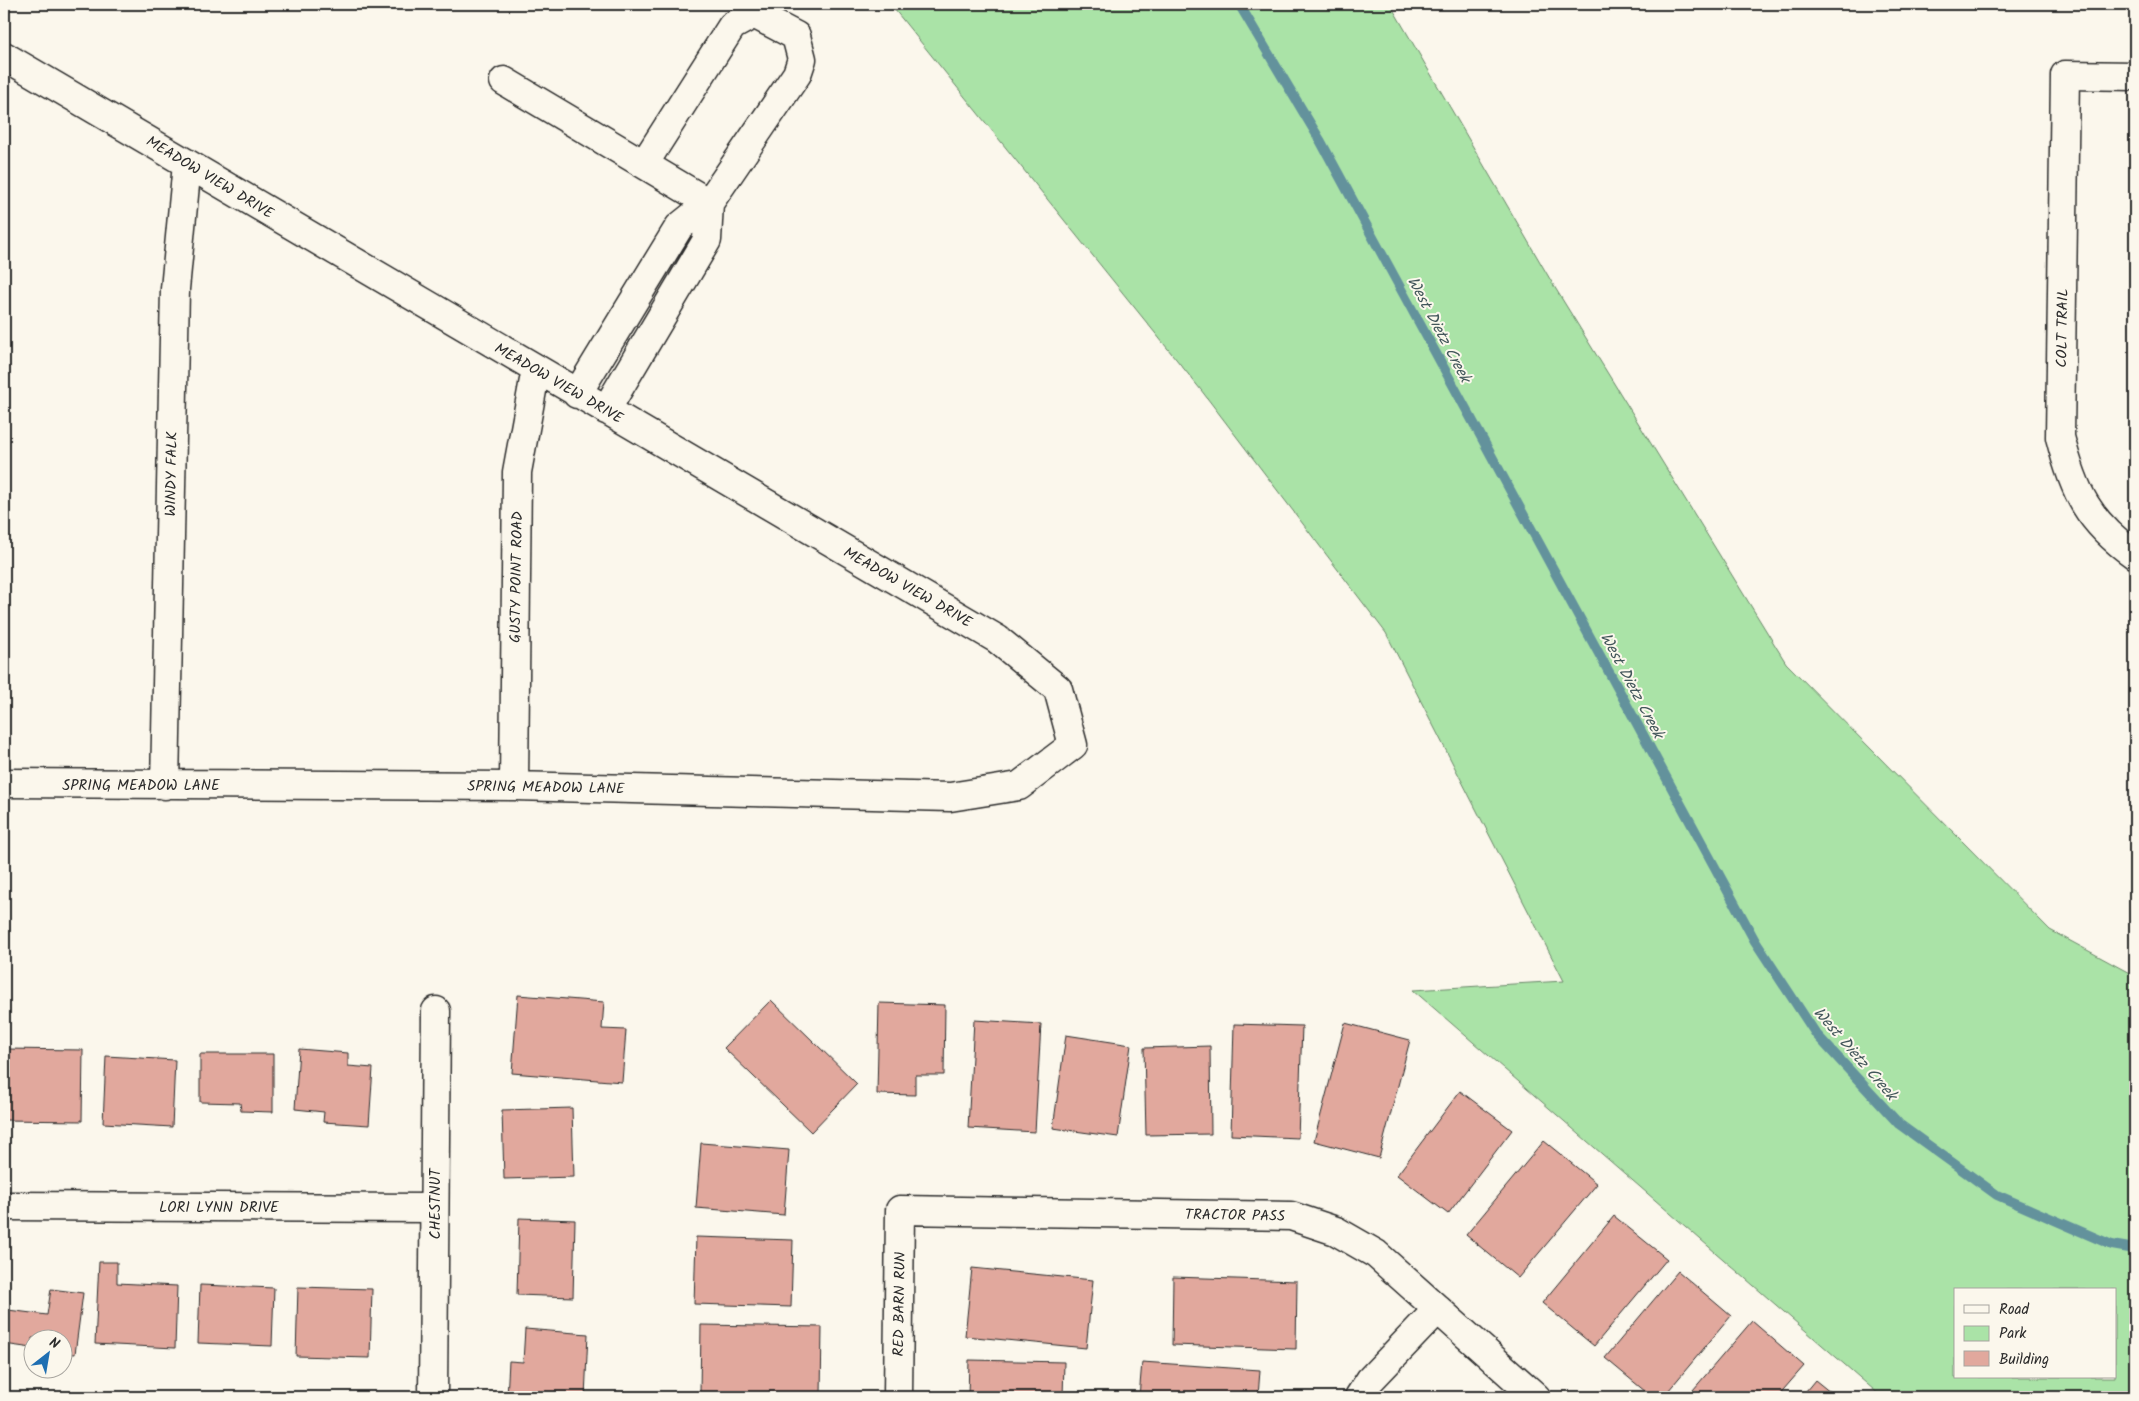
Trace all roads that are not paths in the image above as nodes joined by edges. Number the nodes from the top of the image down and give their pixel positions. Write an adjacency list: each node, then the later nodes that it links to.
1 (4, 56): 4 (street, MEADOW VIEW DRIVE)
2 (2135, 76): 10 (street, COLT TRAIL)
3 (504, 81): 5 (street)
4 (186, 164): 7 (street, MEADOW VIEW DRIVE); 13 (street, WINDY FALK)
5 (644, 164): 6 (street); 6 (street)
6 (709, 203): 8 (street); 9 (street)
7 (536, 370): 8 (street, MEADOW VIEW DRIVE); 14 (street, GUSTY POINT ROAD)
8 (578, 394): 9 (street, MEADOW VIEW DRIVE)
9 (606, 410): 11 (street, MEADOW VIEW DRIVE)
10 (2135, 555)
11 (1073, 745): 14 (street, SPRING MEADOW LANE)
12 (4, 783): 13 (street, SPRING MEADOW LANE)
13 (165, 785): 14 (street, SPRING MEADOW LANE)
14 (514, 786)
15 (436, 1011): 17 (street, CHESTNUT)
16 (4, 1206): 17 (street, LORI LYNN DRIVE)
17 (434, 1208): 20 (street, CHESTNUT)
18 (900, 1210): 19 (street, TRACTOR PASS); 21 (street, RED BARN RUN)
19 (1438, 1310): 22 (street); 23 (street, TRACTOR PASS)
20 (433, 1397)
21 (898, 1397)
22 (1359, 1397)
23 (1536, 1397)

